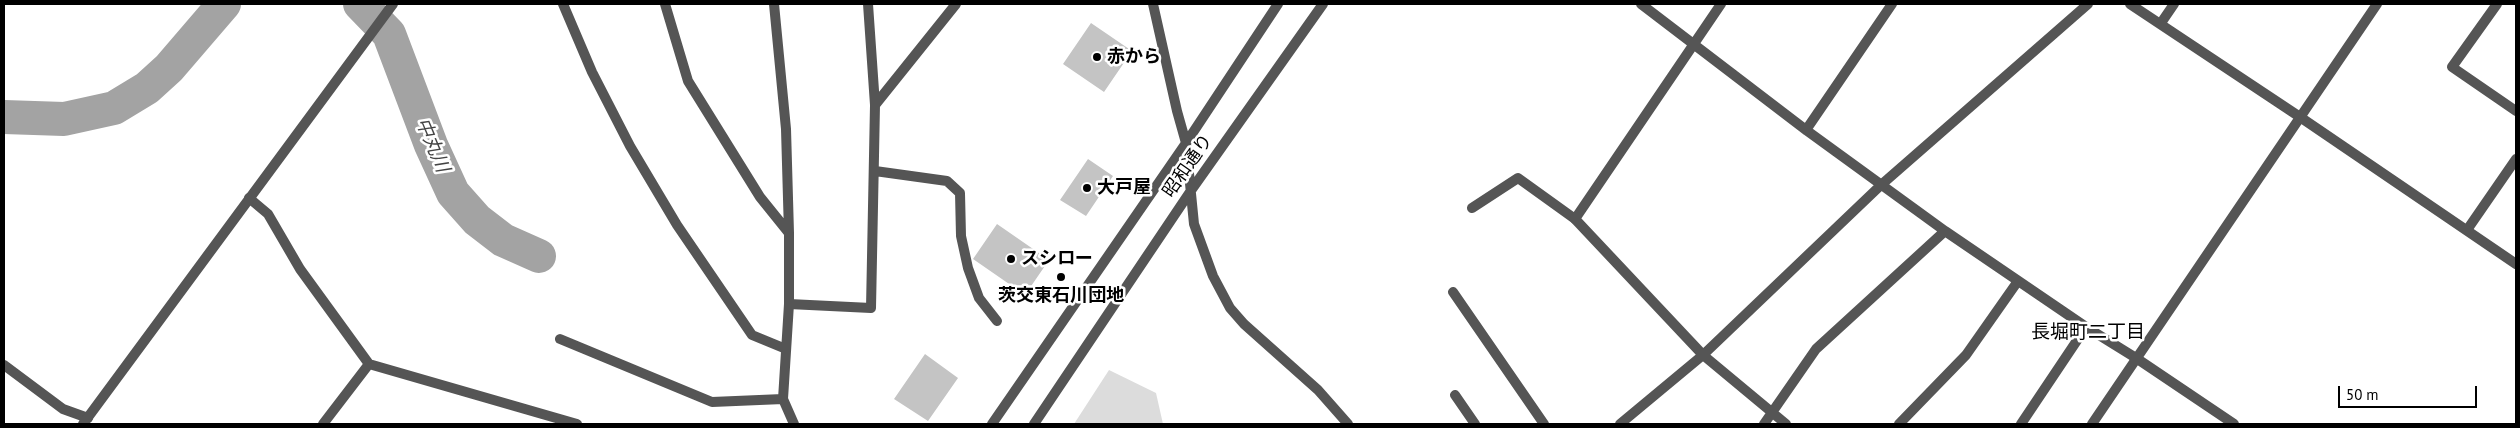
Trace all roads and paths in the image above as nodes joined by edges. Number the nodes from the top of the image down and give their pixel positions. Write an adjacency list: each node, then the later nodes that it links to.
1 (393, 4): 29 (street)
2 (563, 4): 42 (street)
3 (665, 4): 34 (street)
4 (774, 4): 34 (street)
5 (956, 4): 20 (street)
6 (1153, 4): 24 (street)
7 (1278, 4): 24 (street, 昭和通り)
8 (1323, 4): 28 (street, 昭和通り)
9 (1641, 4): 19 (street)
10 (1721, 4): 19 (street)
11 (1892, 4): 23 (street)
12 (2088, 4): 27 (street)
13 (2130, 4): 18 (street)
14 (2174, 4): 18 (street)
15 (2377, 4): 22 (street)
16 (2497, 4): 21 (street)
17 (871, 6): 20 (street)
18 (2161, 23): 22 (street)
19 (1693, 44): 23 (street); 31 (street)
20 (875, 105): 26 (street)
21 (2516, 111)
22 (2300, 117): 32 (street); 44 (street)
23 (1806, 130): 27 (street)
24 (1186, 143): 28 (street); 56 (street, 昭和通り)
25 (2516, 159): 32 (street)
26 (875, 171): 38 (street); 39 (street)
27 (1880, 185): 33 (street); 43 (street)
28 (1192, 189): 57 (street, 昭和通り); 58 (street)
29 (249, 198): 46 (street); 51 (street)
30 (1472, 208): 31 (street)
31 (1575, 219): 43 (street)
32 (2467, 230): 35 (street)
33 (1945, 231): 36 (street); 49 (street)
34 (789, 233): 38 (street)
35 (2516, 264)
36 (2018, 281): 40 (street); 64 (street)
37 (1453, 292): 60 (street)
38 (789, 304): 42 (street)
39 (997, 321)
40 (2086, 327): 44 (street); 65 (street)
41 (560, 339): 48 (street)
42 (786, 349): 48 (street)
43 (1704, 356): 49 (street); 61 (street)
44 (2136, 358): 66 (street); 67 (street)
45 (4, 364): 51 (street)
46 (369, 364): 50 (street); 53 (street)
47 (1455, 395): 59 (street)
48 (783, 399): 55 (street)
49 (1772, 413): 62 (street); 63 (street)
50 (554, 420): 54 (street)
51 (85, 421): 52 (street)
52 (97, 424)
53 (323, 424)
54 (576, 424)
55 (794, 424)
56 (992, 424)
57 (1034, 424)
58 (1348, 424)
59 (1475, 424)
60 (1544, 424)
61 (1620, 424)
62 (1764, 424)
63 (1786, 424)
64 (1900, 424)
65 (2020, 424)
66 (2092, 424)
67 (2234, 424)

